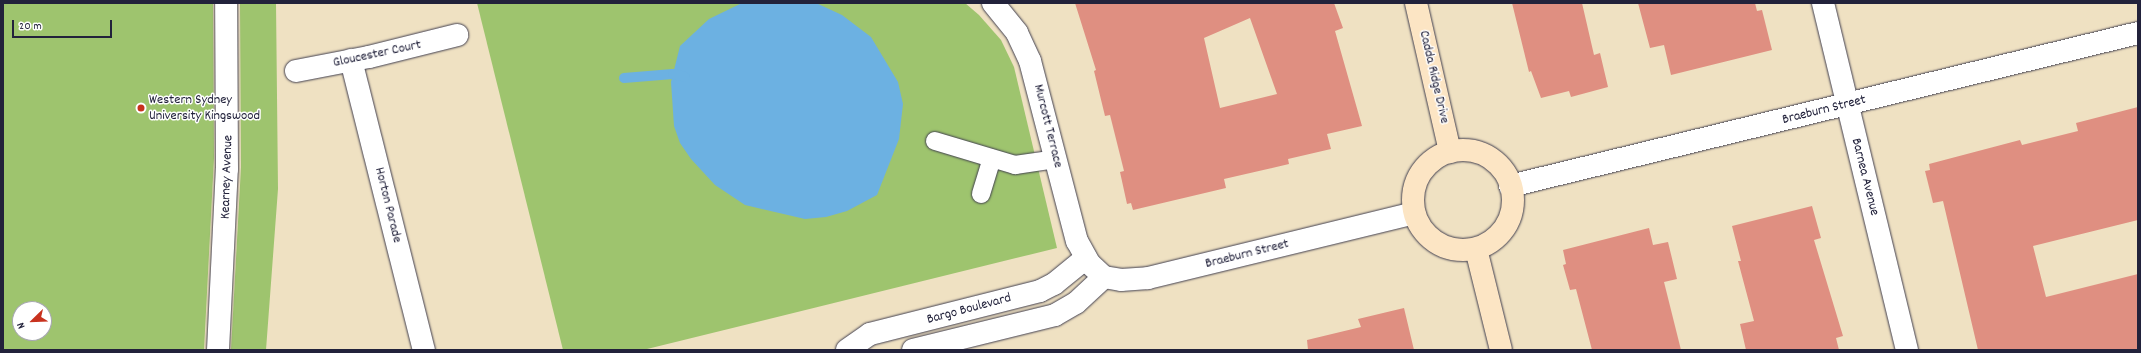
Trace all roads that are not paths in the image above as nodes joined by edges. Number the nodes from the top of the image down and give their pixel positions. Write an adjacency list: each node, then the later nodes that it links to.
1 (226, 3): 20 (street, Kearney Avenue)
2 (993, 3): 13 (street, Murcott Terrace)
3 (1416, 3): 11 (street, Cadda Ridge Drive)
4 (1822, 3): 9 (street, Barnea Avenue)
5 (2138, 32): 9 (street, Braeburn Street)
6 (457, 35): 7 (street, Gloucester Court)
7 (352, 60): 8 (street, Gloucester Court); 21 (street, Horton Parade)
8 (296, 71)
9 (1847, 104): 14 (street, Braeburn Street); 25 (street, Barnea Avenue)
10 (935, 140): 12 (lane)
11 (1450, 152): 14 (street); 16 (street)
12 (992, 159): 13 (lane); 15 (lane)
13 (1056, 159): 18 (street, Murcott Terrace)
14 (1510, 186): 17 (street)
15 (981, 194)
16 (1414, 213): 17 (street); 19 (street, Braeburn Street)
17 (1476, 249): 24 (street)
18 (1086, 258): 19 (street); 22 (street, Bargo Boulevard)
19 (1104, 277): 23 (street, Bargo Boulevard)
20 (218, 350)
21 (424, 350)
22 (847, 350)
23 (913, 350)
24 (1501, 350)
25 (1907, 350)

